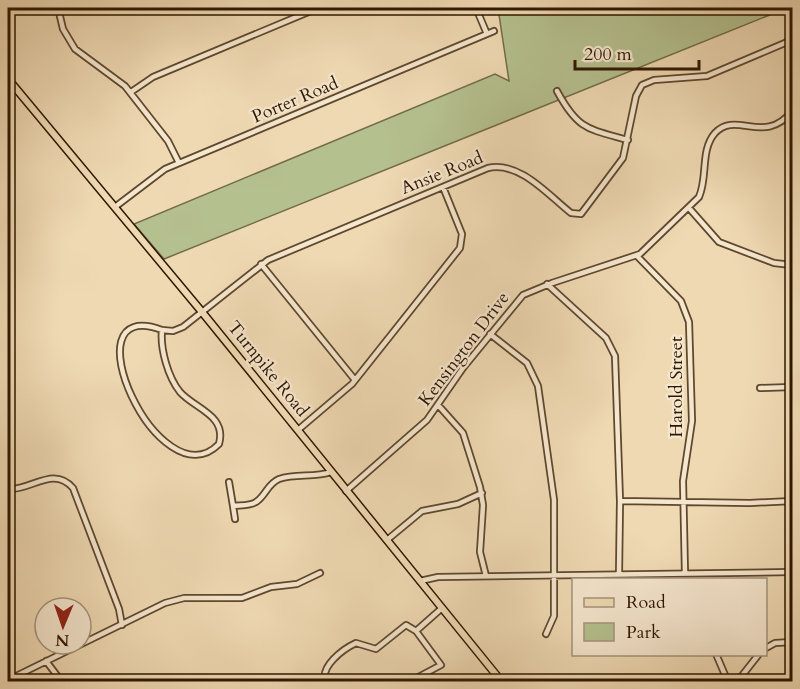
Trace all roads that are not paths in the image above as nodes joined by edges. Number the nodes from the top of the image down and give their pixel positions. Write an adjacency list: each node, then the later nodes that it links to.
1 (58, 8): 9 (street)
2 (318, 8): 9 (street)
3 (476, 8): 5 (street)
4 (494, 31): 5 (street, Porter Road)
5 (486, 34): 12 (street, Porter Road)
6 (792, 40): 11 (street, Ansie Road)
7 (8, 79): 14 (main road, Turnpike Road)
8 (557, 91): 11 (street)
9 (131, 92): 12 (street)
10 (792, 111): 15 (street, Kensington Drive)
11 (628, 140): 13 (street, Ansie Road)
12 (178, 163): 14 (street, Porter Road)
13 (443, 187): 17 (street, Ansie Road); 23 (street)
14 (115, 207): 20 (main road, Turnpike Road)
15 (689, 208): 16 (street, Kensington Drive); 18 (street)
16 (637, 255): 19 (street, Kensington Drive); 34 (street, Harold Street)
17 (261, 264): 20 (street, Ansie Road); 23 (street)
18 (792, 265)
19 (547, 284): 22 (street, Kensington Drive); 33 (street)
20 (202, 312): 21 (street, Ansie Road); 27 (main road, Turnpike Road)
21 (162, 330): 21 (street)
22 (490, 334): 26 (street, Kensington Drive); 43 (street)
23 (355, 380): 27 (street)
24 (792, 387): 25 (street)
25 (760, 388)
26 (438, 405): 31 (street, Kensington Drive); 32 (street)
27 (298, 430): 28 (main road, Turnpike Road)
28 (331, 472): 31 (main road, Turnpike Road); 36 (street)
29 (229, 482): 36 (street)
30 (8, 489): 48 (street)
31 (346, 491): 38 (main road, Turnpike Road)
32 (482, 493): 38 (street); 44 (street)
33 (620, 501): 34 (street); 42 (street)
34 (683, 501): 35 (street); 41 (street, Harold Street)
35 (792, 501)
36 (233, 506): 37 (street)
37 (235, 519)
38 (387, 540): 46 (main road, Turnpike Road)
39 (792, 572): 41 (street)
40 (320, 573): 48 (street)
41 (685, 573): 45 (street)
42 (619, 574): 43 (street); 45 (street)
43 (555, 575): 44 (street); 50 (street)
44 (486, 576): 46 (street)
45 (654, 577)
46 (420, 581): 47 (main road, Turnpike Road)
47 (442, 608): 49 (street); 60 (main road, Turnpike Road)
48 (122, 625): 55 (street)
49 (416, 631): 58 (street); 59 (street)
50 (546, 634)
51 (792, 642): 52 (street)
52 (767, 647)
53 (717, 656): 61 (street)
54 (757, 656): 62 (street)
55 (46, 661): 56 (street); 57 (street)
56 (8, 680)
57 (62, 681)
58 (326, 681)
59 (409, 681)
60 (502, 681)
61 (728, 681)
62 (737, 681)

